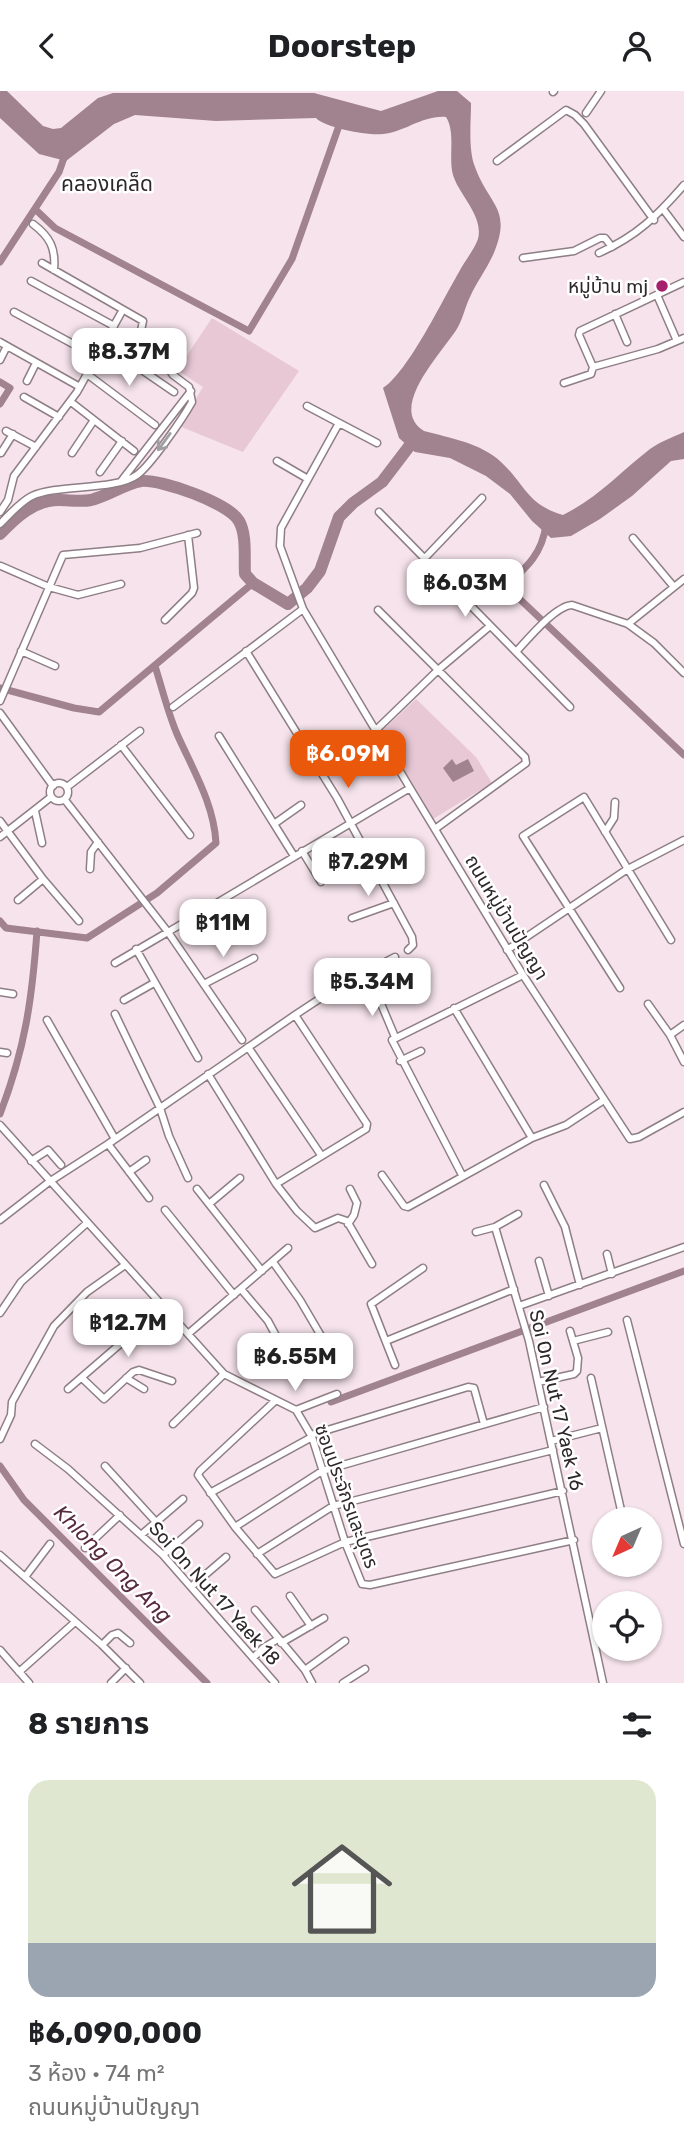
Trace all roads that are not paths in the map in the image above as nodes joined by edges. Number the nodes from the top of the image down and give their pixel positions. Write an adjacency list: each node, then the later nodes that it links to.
1 (601, 91): 2 (street)
2 (586, 113)
3 (497, 161): 6 (street)
4 (684, 185): 5 (street)
5 (663, 209): 6 (street); 8 (street)
6 (654, 220): 9 (street)
7 (33, 224): 13 (street)
8 (684, 237)
9 (612, 247): 10 (street); 11 (street)
10 (599, 253)
11 (523, 257)
12 (42, 263): 13 (street)
13 (54, 270): 56 (street)
14 (31, 281): 20 (street)
15 (684, 282): 16 (street)
16 (657, 295): 19 (street); 21 (street)
17 (14, 313): 26 (street)
18 (121, 313): 20 (street)
19 (615, 314): 23 (street); 29 (street)
20 (114, 326): 24 (street)
21 (680, 340): 29 (street)
22 (0, 342): 25 (street)
23 (627, 342)
24 (104, 344): 26 (street); 34 (street)
25 (7, 346): 27 (street); 28 (street)
26 (97, 357): 30 (street)
27 (0, 360)
28 (36, 363): 31 (street); 33 (street)
29 (593, 367): 32 (street)
30 (87, 374): 33 (street); 41 (street)
31 (27, 381)
32 (564, 383)
33 (80, 387): 36 (street)
34 (174, 392)
35 (24, 397): 38 (street)
36 (71, 402): 38 (street); 39 (street)
37 (307, 406): 40 (street)
38 (59, 417): 44 (street)
39 (94, 420): 42 (street); 47 (street)
40 (339, 423): 43 (street); 50 (street, ถนนหมู่บ้านปัญญา)
41 (155, 425)
42 (122, 442): 45 (street); 49 (street)
43 (377, 443)
44 (36, 447): 46 (street); 53 (street)
45 (134, 451)
46 (1, 453)
47 (72, 453)
48 (278, 461): 50 (street)
49 (100, 472)
50 (308, 479): 66 (street, ถนนหมู่บ้านปัญญา)
51 (0, 495): 53 (street)
52 (482, 498): 60 (street)
53 (8, 500): 54 (street)
54 (0, 512)
55 (379, 513): 60 (street)
56 (0, 524)
57 (197, 533): 58 (street)
58 (188, 535): 64 (street); 68 (street)
59 (633, 538): 65 (street)
60 (424, 559): 70 (street)
61 (1, 566): 64 (street)
62 (684, 579): 65 (street)
63 (121, 584): 64 (street)
64 (49, 587): 71 (street)
65 (674, 587): 69 (street)
66 (303, 609): 72 (street); 81 (street, ถนนหมู่บ้านปัญญา)
67 (378, 610): 75 (street)
68 (165, 620)
69 (628, 624): 73 (street); 76 (street)
70 (490, 626): 73 (street); 75 (street)
71 (21, 651): 74 (street); 77 (street)
72 (246, 652): 78 (street); 94 (street)
73 (516, 652): 79 (street)
74 (55, 666)
75 (438, 670): 81 (street); 96 (street)
76 (684, 673)
77 (1, 699)
78 (173, 707)
79 (570, 707)
80 (0, 713): 85 (street)
81 (376, 730): 87 (street, ถนนหมู่บ้านปัญญา)
82 (140, 731): 84 (street)
83 (219, 736): 95 (street)
84 (121, 745): 86 (street); 99 (street)
85 (53, 786): 86 (street); 88 (street)
86 (67, 787): 89 (street)
87 (411, 788): 94 (street); 96 (street, ถนนหมู่บ้านปัญญา)
88 (51, 797): 89 (street); 92 (street)
89 (65, 800): 102 (street)
90 (615, 802): 98 (street)
91 (301, 806): 95 (street)
92 (35, 811): 97 (street); 103 (street)
93 (0, 821): 97 (street)
94 (350, 822): 104 (street); 111 (street)
95 (274, 824): 105 (street)
96 (435, 829): 119 (street, ถนนหมู่บ้านปัญญา)
97 (8, 831): 100 (street); 108 (street)
98 (605, 832): 107 (street); 112 (street)
99 (191, 835)
100 (0, 837)
101 (684, 840): 107 (street)
102 (98, 842): 106 (street); 115 (street)
103 (42, 843)
104 (302, 851): 105 (street); 109 (street)
105 (294, 856): 115 (street)
106 (90, 869)
107 (626, 870): 112 (street); 116 (street)
108 (43, 879): 110 (street); 114 (street)
109 (321, 882)
110 (18, 900)
111 (394, 903): 113 (street); 118 (street)
112 (569, 908): 119 (street); 127 (street)
113 (352, 918)
114 (79, 921)
115 (168, 932): 117 (street); 125 (street)
116 (671, 940)
117 (136, 949): 122 (street); 124 (street)
118 (408, 950)
119 (507, 950): 123 (street, ถนนหมู่บ้านปัญญา)
120 (395, 957): 134 (street)
121 (254, 958): 125 (street)
122 (115, 963)
123 (523, 975): 132 (street); 146 (street, ถนนหมู่บ้านปัญญา)
124 (154, 982): 130 (street); 142 (street)
125 (204, 984): 139 (street)
126 (374, 987): 138 (street)
127 (620, 988)
128 (0, 992): 129 (street)
129 (13, 994)
130 (124, 1000)
131 (648, 1004): 137 (street)
132 (454, 1009): 138 (street); 150 (street)
133 (115, 1014): 147 (street)
134 (295, 1015): 140 (street); 153 (street)
135 (47, 1020): 151 (street)
136 (684, 1025): 137 (street)
137 (670, 1035): 144 (street)
138 (395, 1037): 143 (street)
139 (242, 1040)
140 (248, 1047): 145 (street); 153 (street)
141 (421, 1051): 143 (street)
142 (198, 1058)
143 (400, 1061): 159 (street)
144 (684, 1062)
145 (208, 1075): 147 (street); 163 (street)
146 (604, 1100): 148 (street, ถนนหมู่บ้านปัญญา); 150 (street)
147 (160, 1108): 151 (street); 160 (street)
148 (684, 1112)
149 (0, 1125): 155 (street, ซอนประจักรและบุตร)
150 (532, 1138): 159 (street)
151 (115, 1139): 152 (street)
152 (108, 1144): 157 (street); 162 (street)
153 (321, 1155): 163 (street)
154 (146, 1160): 157 (street)
155 (31, 1161): 156 (street); 162 (street, ซอนประจักรและบุตร)
156 (61, 1165)
157 (129, 1172): 167 (street)
158 (382, 1175): 159 (street)
159 (462, 1175)
160 (188, 1178)
161 (240, 1178): 168 (street)
162 (49, 1182): 171 (street); 172 (street, ซอนประจักรและบุตร)
163 (276, 1184): 173 (street)
164 (544, 1185): 186 (street)
165 (197, 1189): 168 (street)
166 (350, 1189): 173 (street)
167 (149, 1198)
168 (209, 1204): 184 (street)
169 (165, 1210): 189 (street)
170 (517, 1214): 174 (street)
171 (0, 1220)
172 (87, 1223): 182 (street, ซอนประจักรและบุตร); 193 (street)
173 (348, 1224): 181 (street)
174 (495, 1227): 175 (street); 188 (street, Soi On Nut 17 Yaek 16)
175 (476, 1232)
176 (684, 1247): 185 (street)
177 (288, 1248): 180 (street)
178 (607, 1254): 185 (street)
179 (539, 1261): 190 (street)
180 (273, 1262): 184 (street); 198 (street)
181 (372, 1264)
182 (125, 1265): 192 (street, ซอนประจักรและบุตร); 219 (street)
183 (423, 1268): 199 (street)
184 (262, 1271): 187 (street)
185 (612, 1274): 186 (street)
186 (580, 1285): 190 (street)
187 (241, 1289): 189 (street); 201 (street)
188 (514, 1289): 191 (street, Soi On Nut 17 Yaek 16); 199 (street)
189 (234, 1295): 197 (street)
190 (549, 1296): 191 (street)
191 (519, 1306): 208 (street, Soi On Nut 17 Yaek 16)
192 (163, 1307): 197 (street, ซอนประจักรและบุตร); 204 (street)
193 (1, 1310)
194 (627, 1320): 230 (street)
195 (570, 1331): 200 (street)
196 (608, 1332): 200 (street)
197 (188, 1334): 203 (street, ซอนประจักรและบุตร)
198 (324, 1341)
199 (386, 1341): 202 (street)
200 (573, 1341): 208 (street)
201 (289, 1360)
202 (395, 1365)
203 (224, 1374): 212 (street, ซอนประจักรและบุตร); 215 (street)
204 (82, 1378): 205 (street); 209 (street)
205 (126, 1378): 207 (street); 210 (street)
206 (591, 1378): 217 (street)
207 (172, 1381)
208 (538, 1382): 213 (street, Soi On Nut 17 Yaek 16)
209 (68, 1389)
210 (144, 1389)
211 (337, 1394): 214 (street)
212 (276, 1400): 214 (street, ซอนประจักรและบุตร); 226 (street)
213 (544, 1407): 216 (street); 220 (street, Soi On Nut 17 Yaek 16)
214 (296, 1410): 218 (street, ซอนประจักรและบุตร)
215 (173, 1424)
216 (485, 1425): 218 (street); 224 (street)
217 (603, 1428): 220 (street); 229 (street)
218 (311, 1436): 224 (street, ซอนประจักรและบุตร); 226 (street)
219 (0, 1439)
220 (551, 1440): 222 (street, Soi On Nut 17 Yaek 16)
221 (35, 1444): 231 (street, Soi On Nut 17 Yaek 18)
222 (553, 1450): 225 (street, Soi On Nut 17 Yaek 16); 228 (street)
223 (105, 1466): 232 (street)
224 (322, 1472): 228 (street, ซอนประจักรและบุตร); 234 (street)
225 (563, 1491): 236 (street, Soi On Nut 17 Yaek 16); 237 (street)
226 (210, 1493): 234 (street)
227 (183, 1499): 232 (street)
228 (333, 1506): 237 (street, ซอนประจักรและบุตร); 241 (street)
229 (620, 1507)
230 (680, 1513): 239 (street)
231 (120, 1515): 235 (street, Soi On Nut 17 Yaek 18); 240 (street)
232 (156, 1522): 235 (street)
233 (199, 1524): 243 (street)
234 (235, 1527): 241 (street)
235 (141, 1535): 243 (street, Soi On Nut 17 Yaek 18)
236 (574, 1540): 237 (street, ซอนประจักรและบุตร); 268 (street, Soi On Nut 17 Yaek 16)
237 (345, 1542): 241 (street)
238 (50, 1544): 245 (street)
239 (684, 1544)
240 (85, 1548)
241 (257, 1554)
242 (0, 1555): 245 (street)
243 (163, 1555): 246 (street, Soi On Nut 17 Yaek 18)
244 (226, 1557): 246 (street)
245 (25, 1577): 250 (street)
246 (191, 1587): 257 (street, Soi On Nut 17 Yaek 18)
247 (290, 1596): 251 (street)
248 (255, 1610): 252 (street)
249 (324, 1618): 251 (street)
250 (75, 1622): 255 (street); 261 (street)
251 (311, 1626): 252 (street)
252 (280, 1641): 257 (street); 259 (street)
253 (345, 1641): 259 (street)
254 (130, 1643): 255 (street)
255 (102, 1645): 258 (street)
256 (0, 1650): 261 (street)
257 (253, 1658): 265 (street, Soi On Nut 17 Yaek 18)
258 (126, 1668): 263 (street); 264 (street)
259 (305, 1669): 266 (street)
260 (365, 1669): 267 (street)
261 (19, 1672): 262 (street)
262 (29, 1683)
263 (111, 1683)
264 (140, 1683)
265 (275, 1683)
266 (312, 1683)
267 (343, 1683)
268 (603, 1683)

